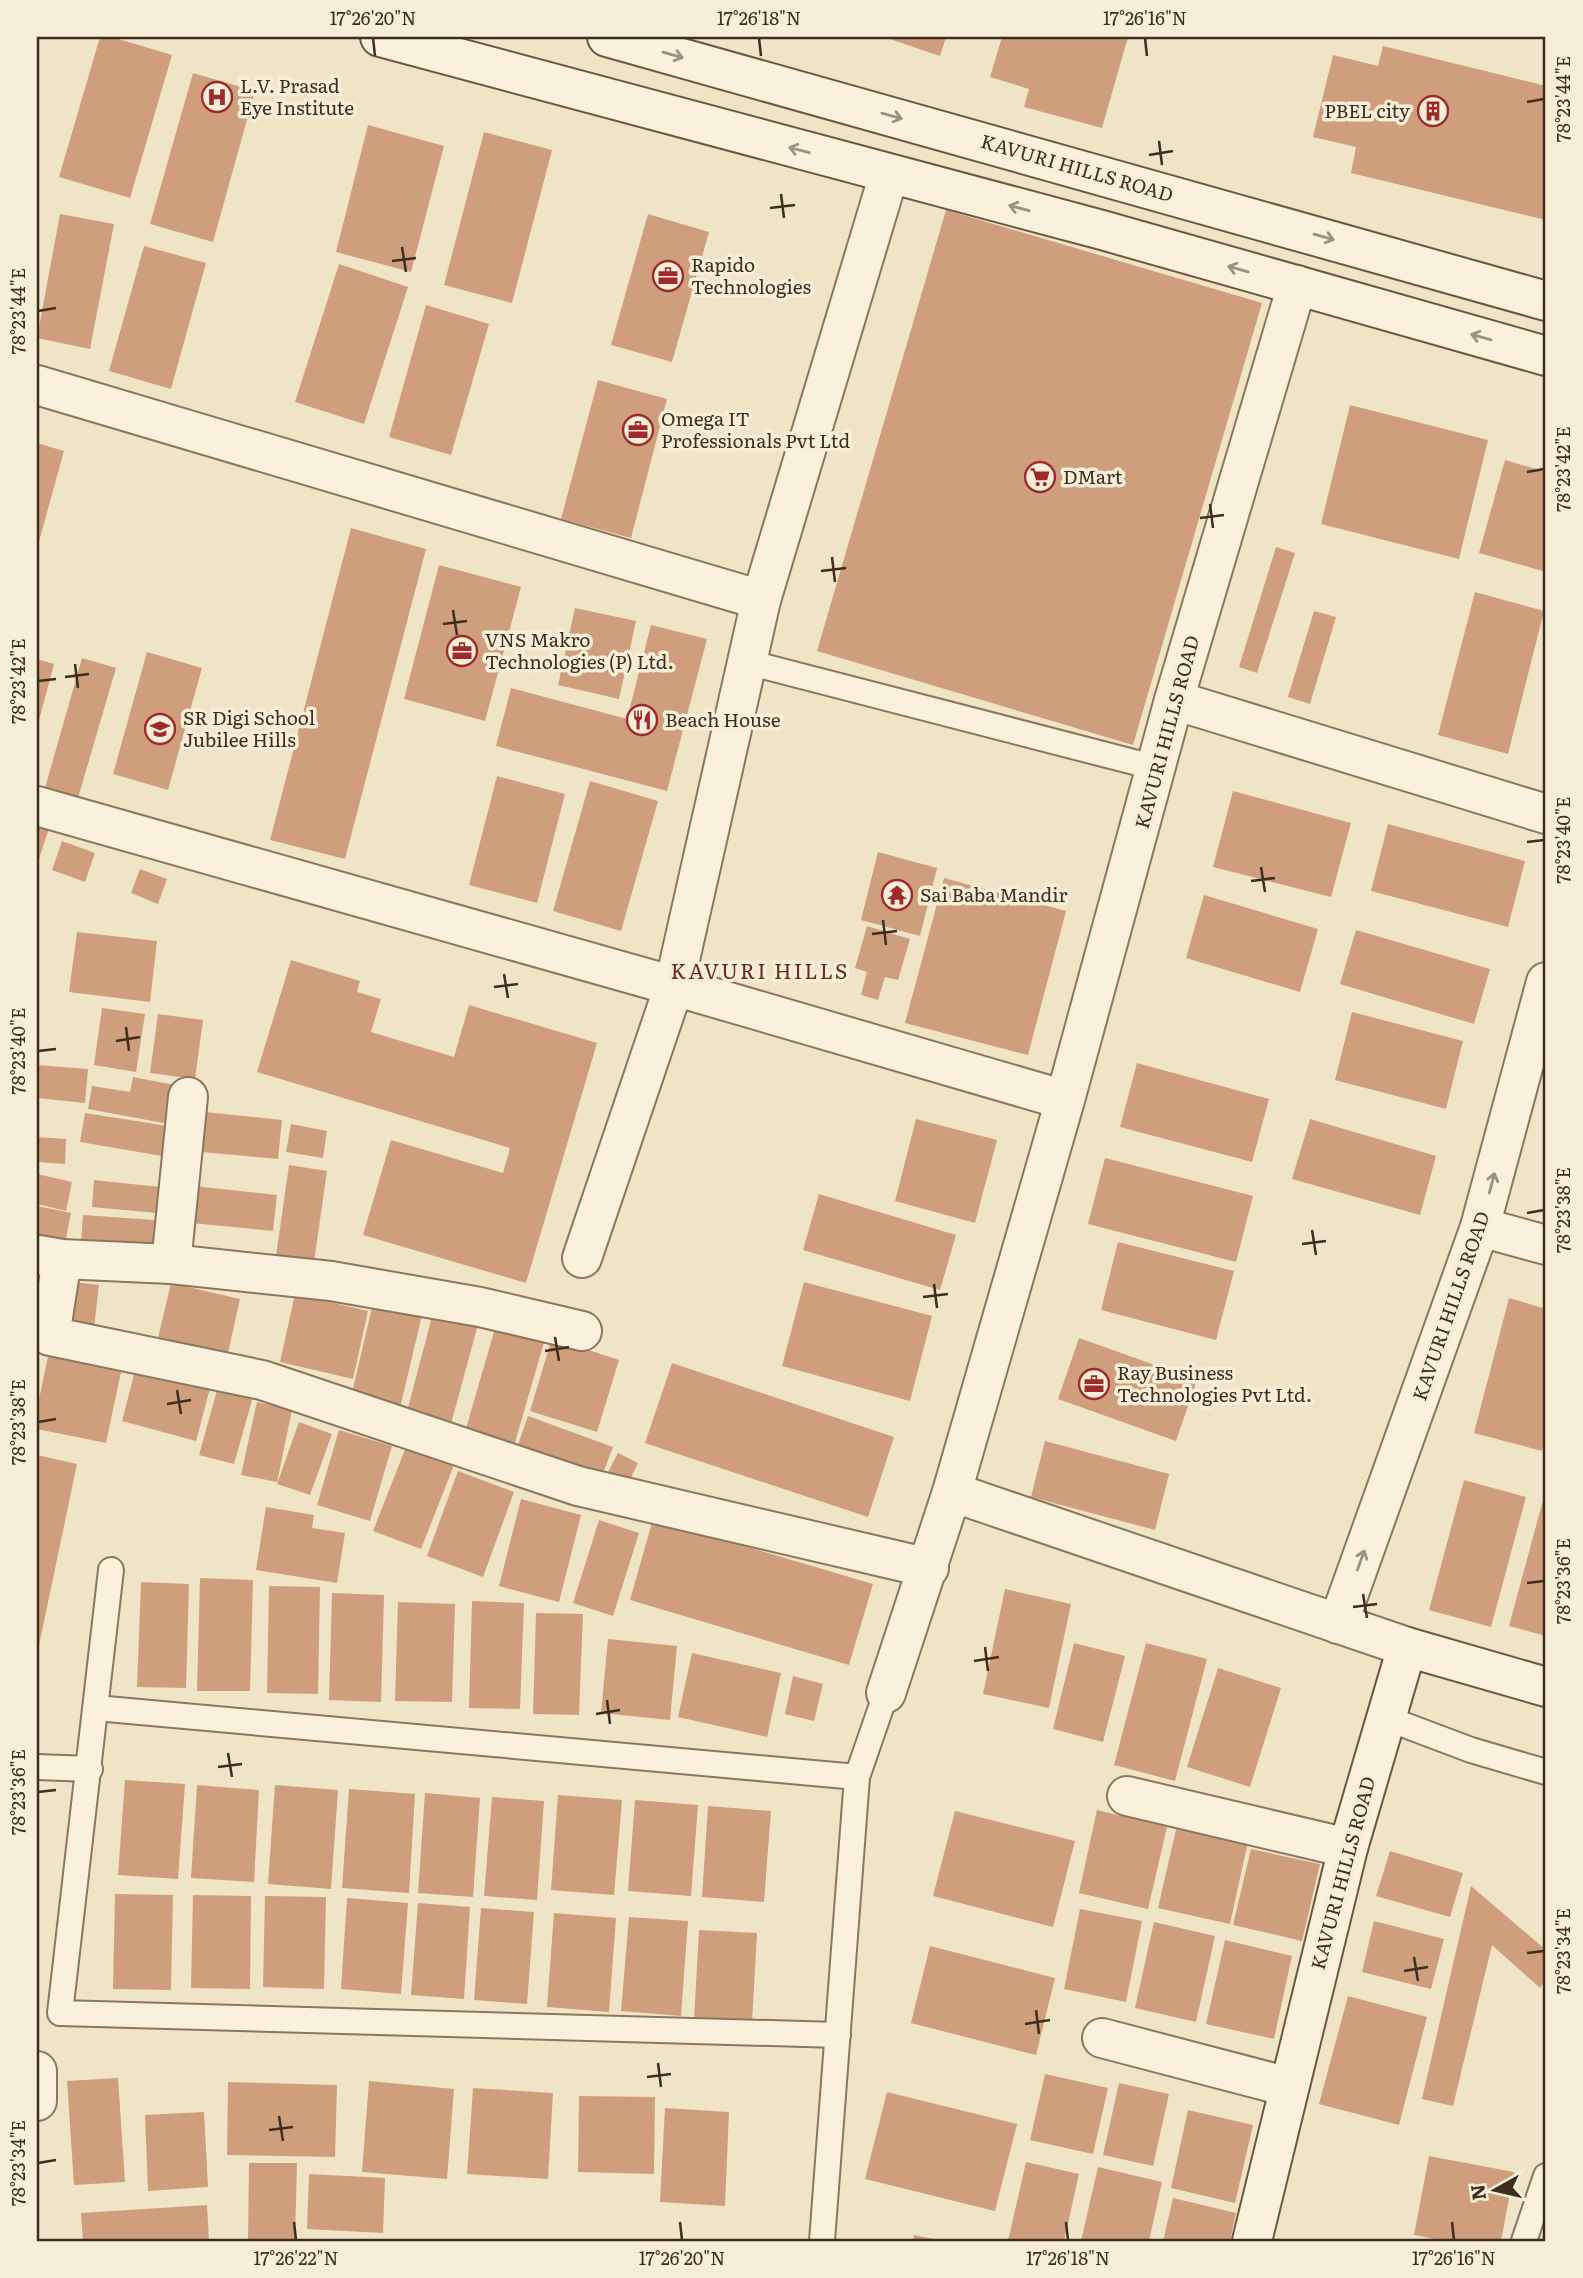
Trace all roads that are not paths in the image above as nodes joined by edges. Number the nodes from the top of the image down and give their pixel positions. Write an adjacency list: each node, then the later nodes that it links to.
1 (380, 37): 3 (street, one-way to 1)
2 (607, 37): 5 (street, KAVURI HILLS ROAD, one-way to 5)
3 (889, 174): 4 (street, one-way to 3); 8 (street)
4 (1297, 285): 6 (street, one-way to 4); 10 (street, KAVURI HILLS ROAD)
5 (1546, 301)
6 (1546, 356)
7 (37, 385): 8 (street)
8 (761, 600): 9 (street)
9 (747, 662): 11 (lane); 15 (street)
10 (1174, 700): 11 (street, KAVURI HILLS ROAD); 13 (street)
11 (1157, 768): 17 (street, KAVURI HILLS ROAD)
12 (37, 806): 15 (street)
13 (1546, 814)
14 (1546, 982): 18 (street, KAVURI HILLS ROAD, one-way to 14)
15 (674, 986): 17 (street); 21 (street)
16 (188, 1097): 22 (street)
17 (1065, 1100): 24 (street, KAVURI HILLS ROAD)
18 (1480, 1227): 19 (street); 27 (street, KAVURI HILLS ROAD, one-way to 18)
19 (1546, 1245)
20 (50, 1257): 22 (street); 25 (street)
21 (583, 1258)
22 (171, 1265): 23 (street)
23 (582, 1331)
24 (952, 1492): 25 (street, KAVURI HILLS ROAD); 27 (street)
25 (929, 1568): 30 (street, KAVURI HILLS ROAD)
26 (111, 1570): 31 (lane)
27 (1338, 1624): 28 (street)
28 (1407, 1647): 29 (street); 32 (street, KAVURI HILLS ROAD)
29 (1546, 1687)
30 (886, 1693): 36 (lane)
31 (96, 1708): 34 (lane); 36 (lane)
32 (1386, 1718): 35 (lane); 38 (street, KAVURI HILLS ROAD)
33 (37, 1768): 34 (lane)
34 (90, 1769): 39 (lane)
35 (1546, 1772)
36 (857, 1777): 39 (lane)
37 (1127, 1796): 38 (street)
38 (1348, 1848): 42 (street, KAVURI HILLS ROAD)
39 (838, 2035): 45 (lane)
40 (1102, 2038): 42 (street)
41 (37, 2071): 43 (street)
42 (1289, 2087): 46 (street, KAVURI HILLS ROAD)
43 (37, 2101)
44 (1546, 2176): 47 (lane)
45 (821, 2241)
46 (1252, 2241)
47 (1524, 2241)

